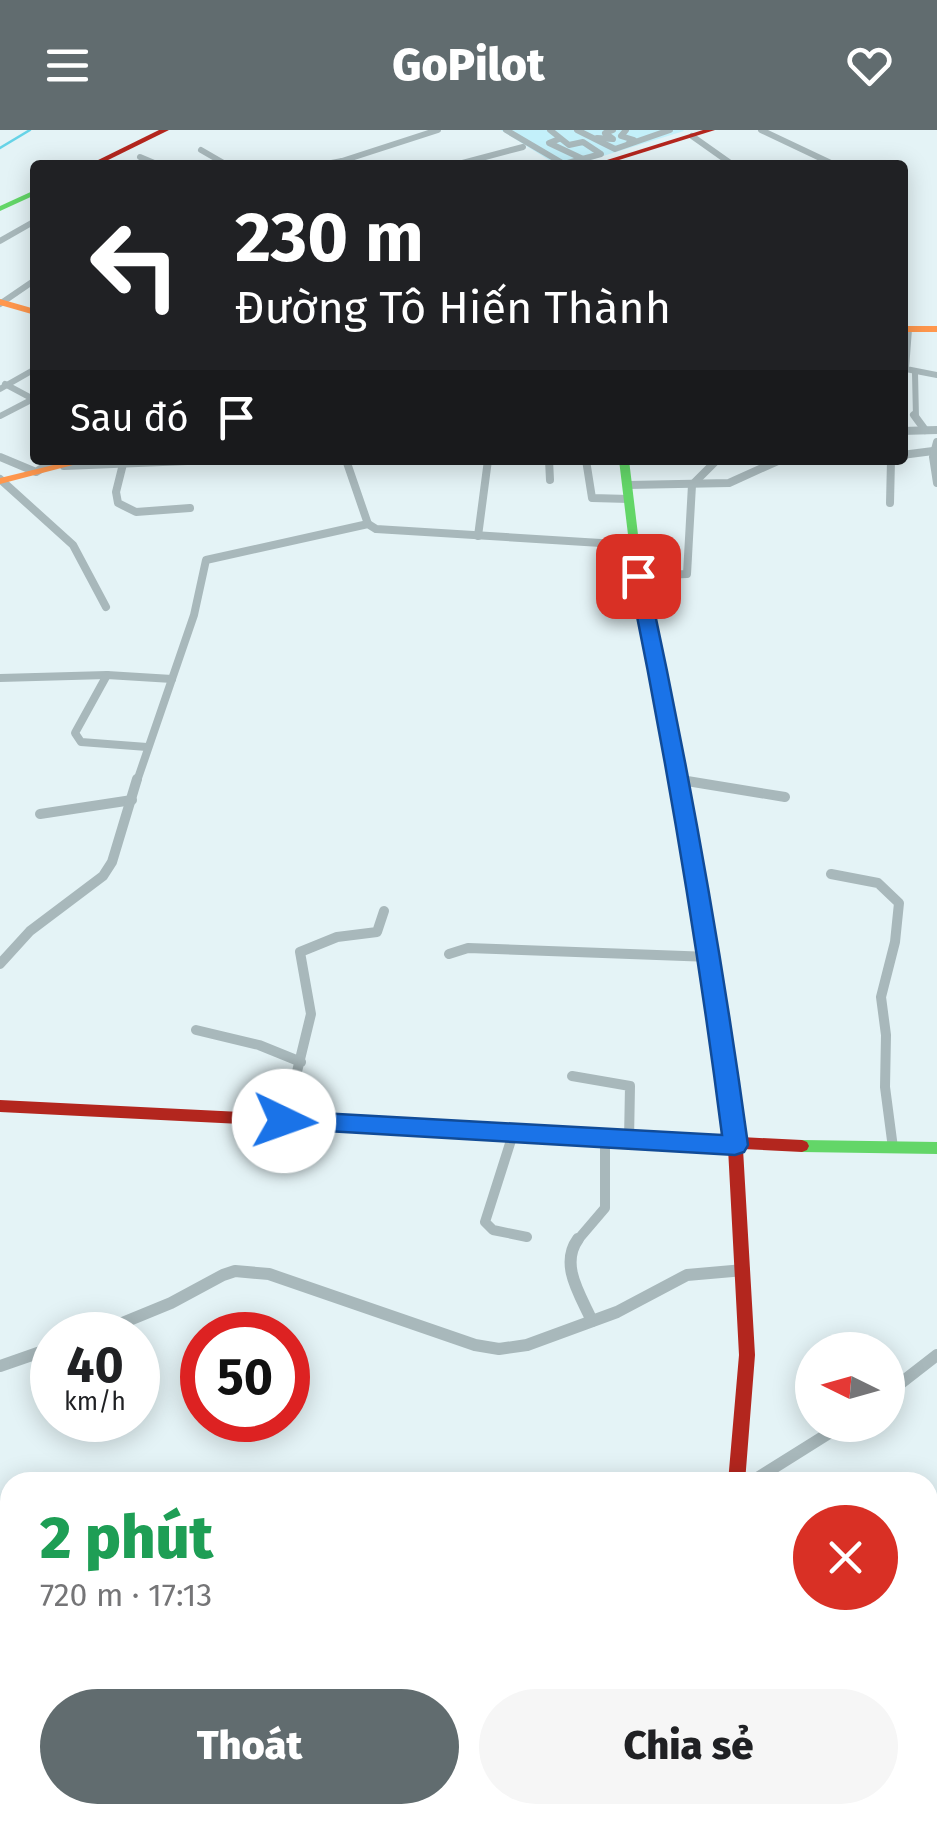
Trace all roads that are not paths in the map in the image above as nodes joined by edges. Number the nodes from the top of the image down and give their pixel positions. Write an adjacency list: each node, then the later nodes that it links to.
1 (165, 130): 17 (main road)
2 (438, 130): 20 (street)
3 (495, 130): 13 (street)
4 (506, 130): 24 (street)
5 (550, 130): 12 (street)
6 (612, 130): 11 (street)
7 (626, 130): 11 (street)
8 (670, 130): 11 (street)
9 (761, 130): 29 (street)
10 (701, 132): 27 (main road); 28 (street)
11 (587, 134): 12 (street)
12 (561, 138): 25 (street); 26 (street)
13 (523, 148): 16 (street); 23 (street)
14 (200, 150): 19 (street)
15 (140, 157): 18 (street)
16 (486, 157): 21 (street); 22 (street)
17 (102, 160)
18 (148, 160)
19 (218, 160)
20 (345, 160)
21 (474, 160)
22 (490, 160)
23 (544, 160)
24 (556, 160)
25 (586, 160)
26 (592, 160)
27 (596, 160)
28 (728, 160)
29 (824, 160)
30 (30, 194): 31 (main road)
31 (0, 209)
32 (30, 223): 33 (street)
33 (0, 242)
34 (30, 283): 35 (street)
35 (1, 303): 36 (main road)
36 (30, 311)
37 (937, 328): 38 (main road)
38 (908, 329)
39 (908, 369): 41 (street)
40 (30, 371): 43 (street)
41 (914, 372): 42 (street); 47 (street)
42 (937, 374)
43 (2, 385): 44 (street)
44 (30, 398)
45 (30, 402): 46 (street)
46 (0, 416)
47 (925, 430): 48 (street); 49 (street)
48 (937, 430)
49 (908, 431)
50 (935, 446): 51 (street); 66 (street)
51 (908, 453)
52 (0, 457): 63 (street)
53 (54, 465): 63 (main road)
54 (123, 465): 70 (street)
55 (348, 465): 71 (street)
56 (487, 465): 72 (street)
57 (550, 465): 65 (street)
58 (587, 465): 68 (street)
59 (625, 465): 68 (main road)
60 (711, 465): 67 (street)
61 (770, 465): 67 (street)
62 (890, 465): 69 (street)
63 (36, 472): 64 (main road)
64 (1, 480): 75 (street)
65 (550, 480)
66 (937, 482)
67 (692, 485): 68 (street); 74 (street)
68 (628, 492): 73 (main road)
69 (890, 504)
70 (190, 508)
71 (368, 524): 72 (street); 78 (street)
72 (478, 536): 73 (street)
73 (633, 545): 74 (main road)
74 (638, 576): 80 (main road)
75 (106, 606)
76 (107, 674): 77 (street); 78 (street); 79 (street)
77 (0, 678)
78 (172, 679): 79 (street)
79 (147, 748): 82 (street)
80 (681, 780): 81 (street); 87 (main road)
81 (786, 797)
82 (132, 800): 83 (street); 88 (street)
83 (40, 814)
84 (831, 874): 98 (street)
85 (384, 911): 90 (street)
86 (449, 954): 87 (street)
87 (711, 958): 97 (main road)
88 (0, 964)
89 (196, 1030): 90 (street)
90 (301, 1062): 93 (street)
91 (572, 1076): 96 (street)
92 (0, 1106): 93 (main road)
93 (284, 1121): 94 (main road)
94 (513, 1134): 95 (main road); 100 (street)
95 (605, 1138): 96 (main road); 103 (street)
96 (629, 1140): 97 (main road)
97 (735, 1145): 98 (main road); 101 (main road)
98 (893, 1148): 99 (main road)
99 (937, 1148)
100 (527, 1237)
101 (744, 1270): 103 (street); 109 (main road)
102 (151, 1312): 103 (street)
103 (592, 1321)
104 (937, 1355): 107 (street)
105 (30, 1356): 106 (street)
106 (0, 1366)
107 (905, 1379)
108 (815, 1442): 110 (street)
109 (739, 1472)
110 (767, 1472)

